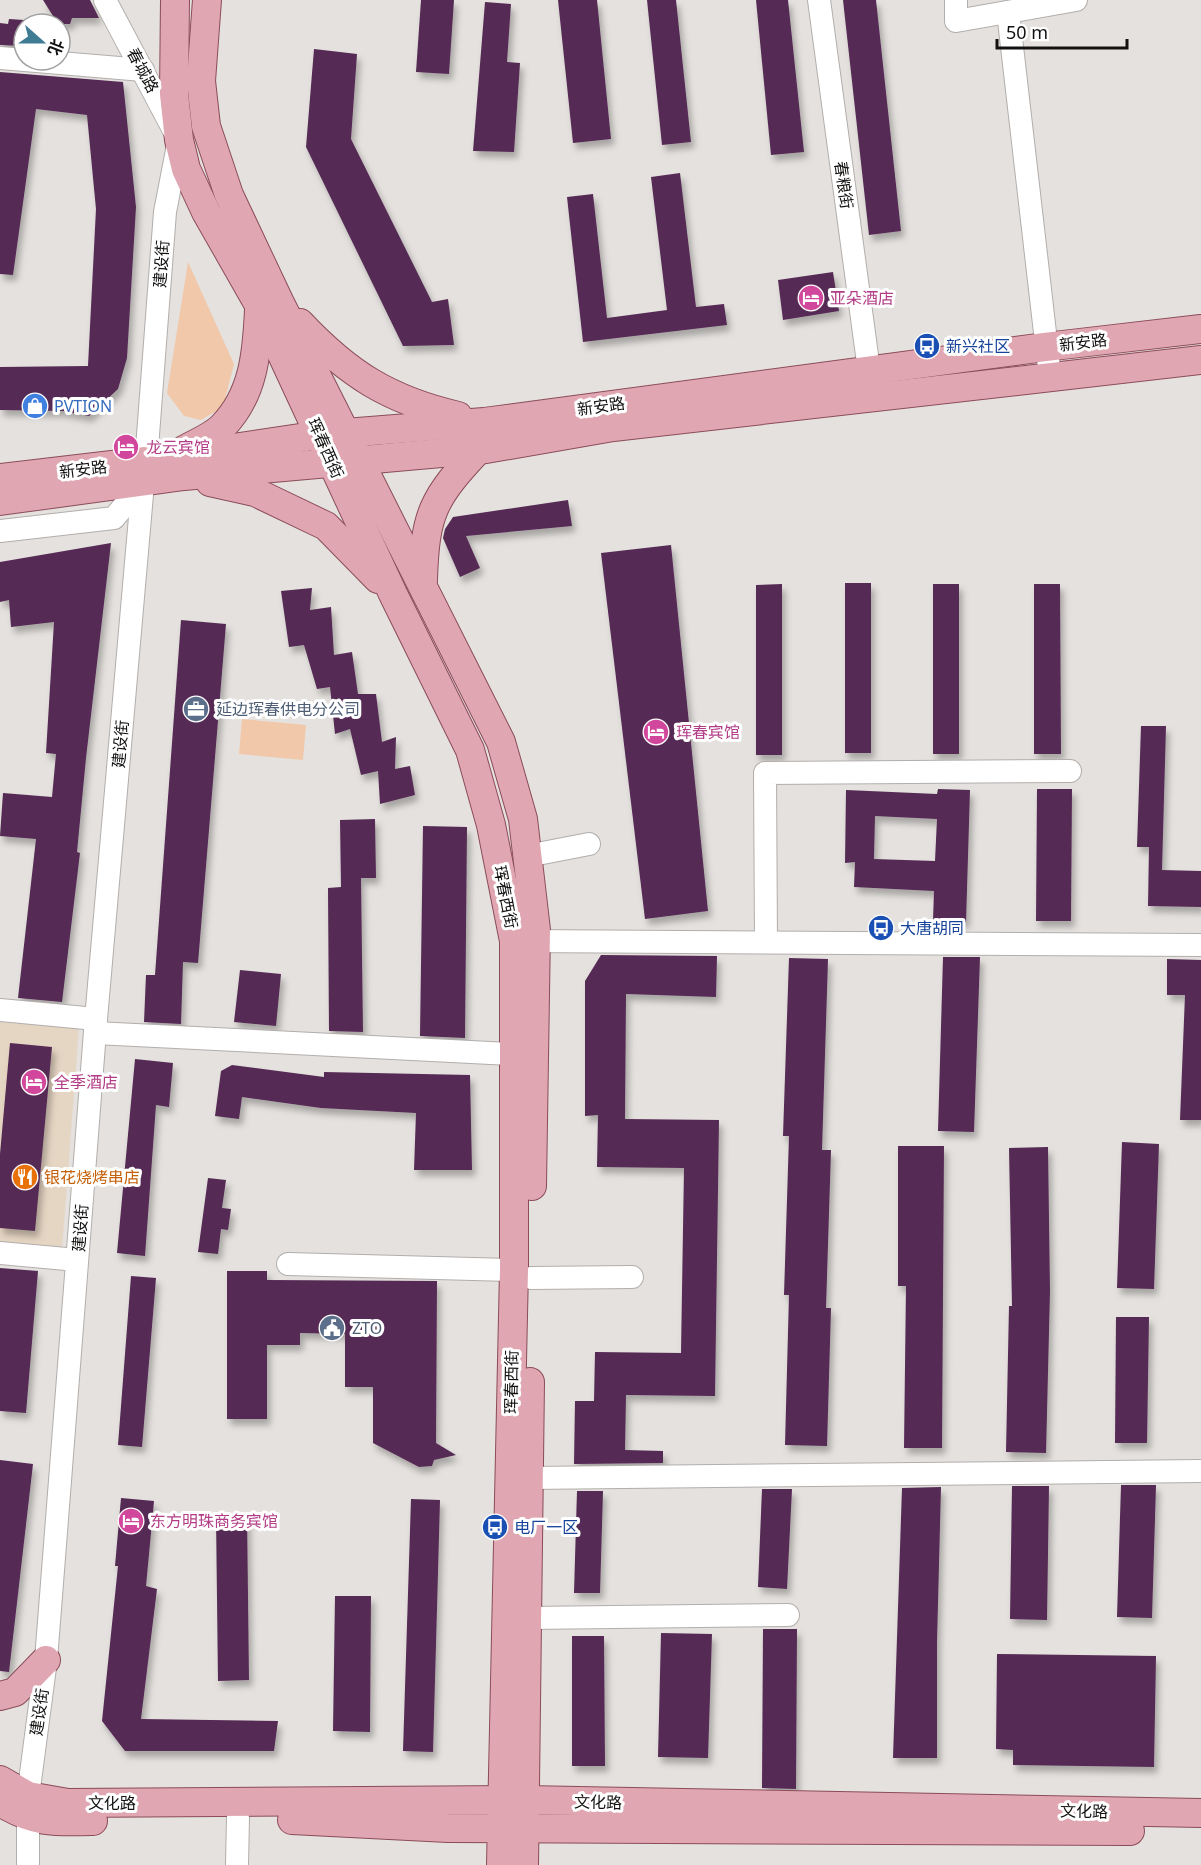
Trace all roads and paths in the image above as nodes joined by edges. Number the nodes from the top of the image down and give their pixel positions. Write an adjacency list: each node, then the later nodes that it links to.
1 (105, 0): 9 (street, 春城路)
2 (175, 0): 10 (main road, 珲春西街)
3 (207, 0): 11 (main road, 珲春西街)
4 (819, 0): 15 (street, 春粮街)
5 (956, 0): 7 (street)
6 (1076, 0): 7 (street)
7 (1008, 12): 13 (street)
8 (0, 58): 9 (street)
9 (143, 70): 10 (street, 春城路)
10 (179, 140): 11 (main road, 珲春西街); 22 (street, 建设街)
11 (269, 303): 18 (main road, 珲春西街); 19 (main road); 22 (main road)
12 (1201, 329): 13 (main road, 新安路)
13 (1045, 347): 15 (main road, 新安路); 16 (street)
14 (1201, 360): 16 (main road, 新安路)
15 (869, 370): 17 (main road, 新安路)
16 (1050, 376): 17 (main road, 新安路)
17 (610, 416): 19 (main road, 新安路)
18 (334, 434): 19 (main road, 新安路); 20 (main road, 珲春西街); 21 (main road, 珲春西街); 22 (main road, 新安路)
19 (481, 436): 20 (main road, 新安路); 26 (main road)
20 (360, 459): 21 (main road, 新安路); 26 (main road, 珲春西街)
21 (332, 461): 22 (main road, 新安路); 27 (main road, 珲春西街)
22 (161, 469): 23 (main road, 新安路); 24 (main road, 新安路); 25 (street); 27 (main road); 35 (street, 建设街)
23 (0, 478)
24 (0, 501)
25 (0, 531)
26 (423, 585): 30 (main road, 珲春西街)
27 (393, 594): 31 (main road, 珲春西街)
28 (1070, 771): 32 (street)
29 (589, 844): 30 (street)
30 (527, 856): 31 (main road, 珲春西街)
31 (525, 941): 32 (street); 36 (main road, 珲春西街); 40 (main road, 珲春西街)
32 (766, 942): 33 (street)
33 (1201, 945)
34 (0, 1010): 35 (street)
35 (96, 1026): 36 (street); 38 (street, 建设街)
36 (512, 1054): 40 (main road, 珲春西街)
37 (0, 1253): 38 (street)
38 (77, 1260): 46 (street, 建设街)
39 (288, 1264): 40 (street)
40 (523, 1274): 41 (street); 43 (main road, 珲春西街); 52 (main road, 珲春西街)
41 (632, 1276)
42 (1201, 1471): 43 (street)
43 (529, 1478): 45 (main road, 珲春西街)
44 (788, 1615): 45 (street)
45 (528, 1618): 52 (main road, 珲春西街)
46 (46, 1660): 47 (main road); 50 (street, 建设街)
47 (0, 1696)
48 (0, 1780): 50 (main road, 文化路)
49 (0, 1802): 50 (main road, 文化路)
50 (28, 1806): 52 (main road, 文化路); 53 (main road, 文化路); 55 (street, 建设街)
51 (1201, 1813): 52 (main road, 文化路)
52 (513, 1814): 53 (main road, 文化路); 54 (main road, 文化路); 57 (main road, 珲春西街); 58 (main road, 珲春西街)
53 (238, 1817): 56 (street)
54 (1201, 1832)
55 (28, 1865)
56 (237, 1865)
57 (501, 1865)
58 (524, 1865)

